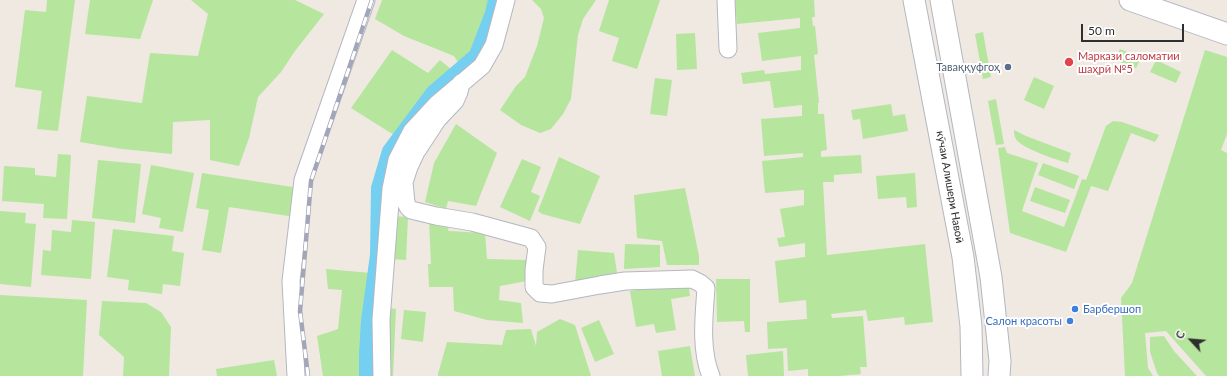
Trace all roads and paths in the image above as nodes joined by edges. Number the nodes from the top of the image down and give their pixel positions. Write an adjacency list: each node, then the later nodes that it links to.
1 (366, 0): 10 (street)
2 (506, 0): 9 (street)
3 (726, 0): 8 (street)
4 (914, 0): 13 (street, кӯчаи Алишери Навоӣ)
5 (941, 0): 14 (street)
6 (1130, 0): 7 (street)
7 (1227, 34)
8 (728, 49)
9 (461, 83): 11 (street); 12 (street)
10 (296, 376)
11 (382, 376)
12 (711, 376)
13 (972, 376)
14 (999, 376)

